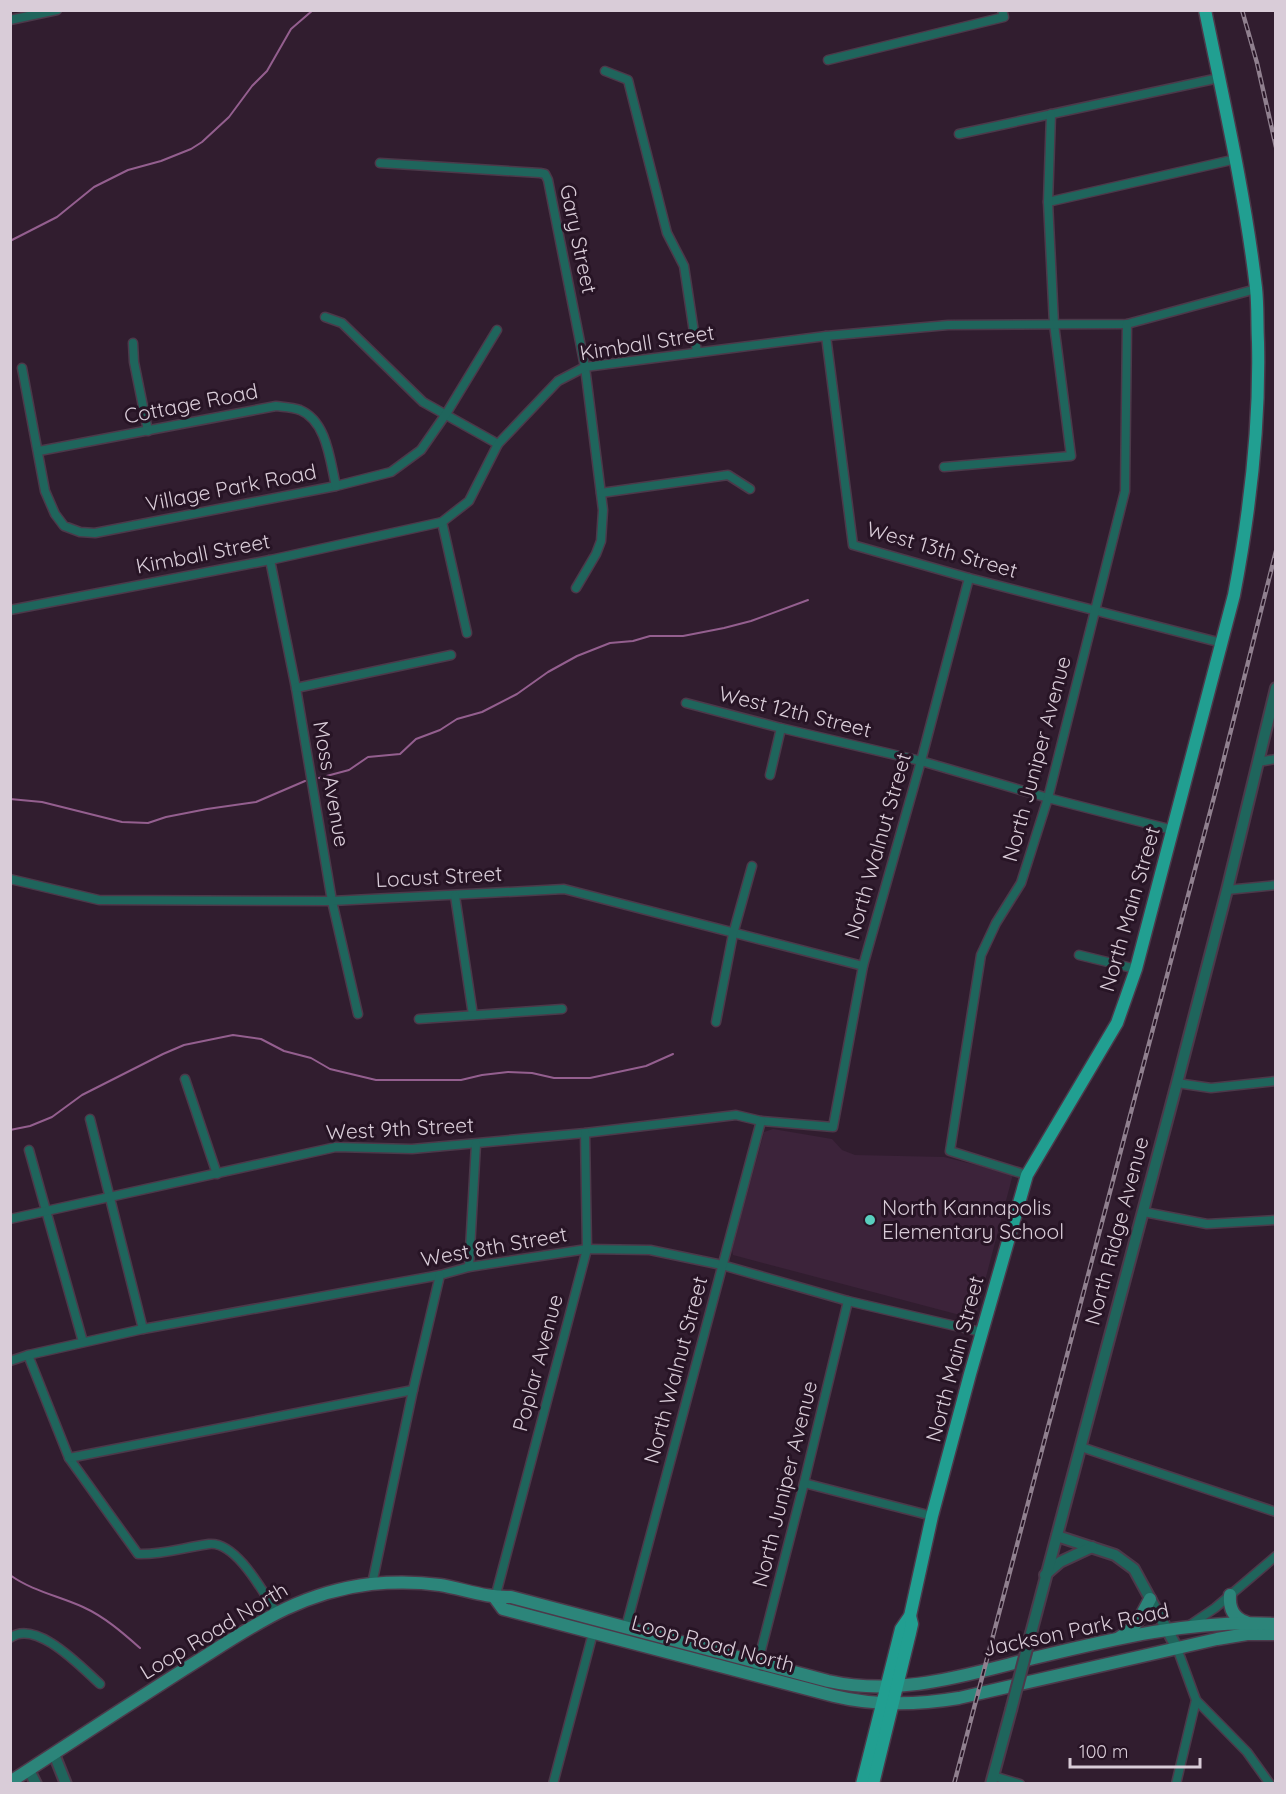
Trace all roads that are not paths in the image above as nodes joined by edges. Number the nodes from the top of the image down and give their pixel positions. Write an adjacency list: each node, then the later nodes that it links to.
1 (57, 10): 4 (street)
2 (1206, 10): 7 (main road, North Main Street)
3 (1003, 14): 5 (street)
4 (10, 20)
5 (828, 60)
6 (605, 71): 20 (street)
7 (1219, 78): 8 (street); 10 (main road, North Main Street)
8 (1052, 114): 9 (street); 12 (street)
9 (959, 134)
10 (1236, 159): 12 (street); 13 (main road, North Main Street)
11 (380, 163): 21 (street, Gary Street)
12 (1048, 202): 15 (street)
13 (1256, 289): 16 (street, Kimball Street); 38 (main road, North Main Street)
14 (325, 317): 23 (street)
15 (1054, 324): 16 (street, Kimball Street); 18 (street, Kimball Street); 27 (street)
16 (1127, 324): 36 (street, North Juniper Avenue)
17 (497, 330): 23 (street, Village Park Road)
18 (826, 336): 20 (street, Kimball Street); 33 (street, West 13th Street)
19 (133, 343): 24 (street)
20 (697, 352): 21 (street, Kimball Street)
21 (585, 367): 25 (street, Kimball Street); 30 (street)
22 (22, 368): 26 (street, Village Park Road)
23 (447, 414): 25 (street); 28 (street, Village Park Road)
24 (148, 431): 26 (street, Cottage Road); 28 (street, Cottage Road)
25 (498, 444): 31 (street, Kimball Street)
26 (39, 451): 28 (street, Village Park Road)
27 (944, 467)
28 (336, 486)
29 (750, 489): 30 (street)
30 (601, 493): 34 (street)
31 (442, 522): 32 (street, Kimball Street); 37 (street)
32 (270, 560): 35 (street, Kimball Street); 40 (street, Moss Avenue)
33 (969, 578): 36 (street, West 13th Street); 45 (street, North Walnut Street)
34 (576, 588)
35 (10, 610)
36 (1095, 611): 38 (street, West 13th Street); 48 (street, North Juniper Avenue)
37 (467, 633)
38 (1222, 643): 49 (main road, North Main Street)
39 (451, 655): 40 (street)
40 (296, 688): 55 (street, Moss Avenue)
41 (1275, 688): 46 (street, North Ridge Avenue)
42 (686, 703): 43 (street, West 12th Street)
43 (782, 728): 45 (street, West 12th Street); 47 (street)
44 (1275, 759): 46 (street)
45 (921, 761): 48 (street, West 12th Street); 58 (street, North Walnut Street)
46 (1258, 762): 53 (street, North Ridge Avenue)
47 (770, 775)
48 (1048, 798): 49 (street, West 12th Street); 75 (street, North Juniper Avenue)
49 (1173, 830): 59 (main road, North Main Street)
50 (752, 866): 56 (street)
51 (10, 879): 55 (street, Locust Street)
52 (1275, 885): 53 (street)
53 (1227, 890): 67 (street, North Ridge Avenue)
54 (455, 896): 55 (street, Locust Street); 56 (street, Locust Street); 62 (street)
55 (332, 901): 61 (street, Moss Avenue)
56 (733, 934): 58 (street, Locust Street); 64 (street)
57 (1079, 954): 59 (street)
58 (863, 966): 70 (street, North Walnut Street)
59 (1136, 969): 75 (main road, North Main Street)
60 (562, 1009): 62 (street)
61 (358, 1014)
62 (473, 1015): 63 (street)
63 (419, 1019)
64 (716, 1022)
65 (185, 1079): 74 (street)
66 (1275, 1081): 67 (street)
67 (1177, 1083): 78 (street, North Ridge Avenue)
68 (90, 1119): 76 (street)
69 (761, 1121): 70 (street, West 9th Street); 71 (street, West 9th Street); 82 (street, North Walnut Street)
70 (833, 1126)
71 (585, 1133): 72 (street, West 9th Street); 81 (street, Poplar Avenue)
72 (476, 1144): 74 (street, West 9th Street); 83 (street)
73 (29, 1150): 77 (street)
74 (217, 1174): 76 (street, West 9th Street)
75 (1027, 1175): 87 (main road, North Main Street)
76 (109, 1198): 77 (street, West 9th Street); 86 (street)
77 (46, 1212): 79 (street, West 9th Street); 88 (street)
78 (1144, 1212): 80 (street); 92 (street, North Ridge Avenue)
79 (10, 1219)
80 (1275, 1220)
81 (587, 1249): 82 (street, West 8th Street); 83 (street, West 8th Street); 103 (street, Poplar Avenue)
82 (722, 1265): 85 (street, West 8th Street); 108 (street, North Walnut Street)
83 (469, 1267): 84 (street, West 8th Street)
84 (440, 1275): 86 (street, West 8th Street); 91 (street)
85 (848, 1301): 87 (street, West 8th Street); 94 (street, North Juniper Avenue)
86 (143, 1329): 88 (street, West 8th Street)
87 (981, 1332): 96 (main road, North Main Street)
88 (83, 1342): 89 (street, West 8th Street)
89 (28, 1354): 90 (street, West 8th Street); 93 (street)
90 (10, 1361)
91 (413, 1390): 93 (street); 101 (street)
92 (1081, 1448): 95 (street); 97 (street, North Ridge Avenue)
93 (69, 1458): 105 (street)
94 (804, 1483): 96 (street); 116 (street, North Juniper Avenue)
95 (1275, 1512)
96 (932, 1516): 119 (main road, North Main Street)
97 (1057, 1536): 98 (street); 100 (street, North Ridge Avenue)
98 (1092, 1547): 100 (street); 104 (street)
99 (1275, 1556): 102 (street)
100 (1045, 1575): 124 (street, North Ridge Avenue, bridge)
101 (372, 1584): 103 (main road, Loop Road North); 105 (main road, Loop Road North)
102 (1230, 1595): 106 (main road); 109 (street)
103 (495, 1598): 108 (main road, Loop Road North); 111 (main road, Loop Road North)
104 (1150, 1599): 110 (street); 114 (main road)
105 (276, 1612): 122 (main road, Loop Road North)
106 (1250, 1623): 107 (main road, Jackson Park Road); 109 (main road, Jackson Park Road)
107 (1275, 1624)
108 (626, 1627): 116 (main road, Loop Road North)
109 (1183, 1628): 110 (main road, Jackson Park Road)
110 (1167, 1630): 114 (main road, Jackson Park Road); 115 (street)
111 (593, 1633): 117 (main road, Loop Road North); 128 (street)
112 (1275, 1634): 115 (main road, Jackson Park Road)
113 (10, 1638): 118 (street)
114 (1112, 1641): 119 (main road, Jackson Park Road)
115 (1177, 1648): 120 (street); 121 (main road, Jackson Park Road)
116 (758, 1662): 117 (street, North Juniper Avenue); 119 (main road, Loop Road North)
117 (755, 1675): 121 (main road, Loop Road North)
118 (100, 1684)
119 (892, 1687): 121 (main road)
120 (1196, 1700): 132 (street); 133 (street)
121 (888, 1703): 129 (main road); 130 (main road)
122 (54, 1754): 123 (main road, Loop Road North); 127 (street)
123 (29, 1770): 125 (main road, Loop Road North); 126 (street)
124 (992, 1780): 131 (street)
125 (10, 1782)
126 (36, 1784)
127 (66, 1784)
128 (553, 1784)
129 (862, 1784)
130 (873, 1784)
131 (1020, 1784)
132 (1176, 1784)
133 (1270, 1784)

